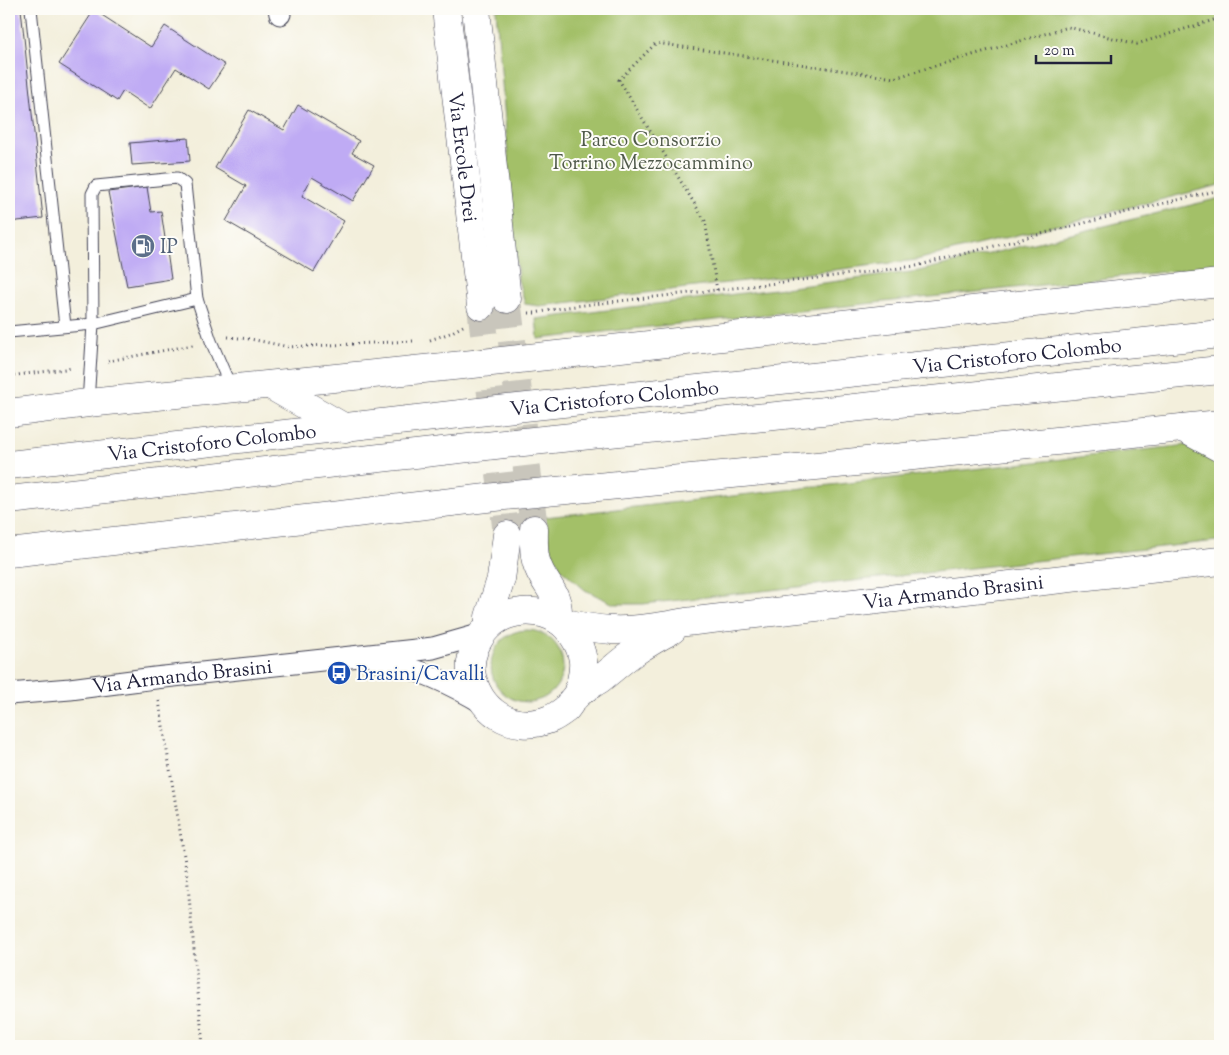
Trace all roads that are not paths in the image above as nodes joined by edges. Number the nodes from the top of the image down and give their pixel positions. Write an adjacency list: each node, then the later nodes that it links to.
1 (31, 9): 7 (lane)
2 (446, 9): 3 (main road, Via Ercole Drei)
3 (476, 9)
4 (1220, 283): 11 (main road)
5 (197, 299): 6 (lane); 6 (lane); 12 (lane)
6 (93, 324): 7 (lane); 13 (lane)
7 (65, 326): 8 (lane)
8 (9, 332)
9 (1220, 334): 16 (main road, Via Cristoforo Colombo)
10 (1220, 370): 20 (main road, Via Cristoforo Colombo)
11 (270, 385): 12 (main road); 16 (main road)
12 (231, 388): 13 (main road)
13 (88, 403): 14 (main road)
14 (9, 413)
15 (1220, 424): 17 (main road)
16 (345, 428): 19 (main road, Via Cristoforo Colombo)
17 (1183, 428): 18 (main road); 23 (main road)
18 (1220, 448)
19 (9, 465)
20 (9, 500)
21 (534, 529): 25 (main road)
22 (507, 535): 27 (main road)
23 (9, 553)
24 (1220, 560): 26 (main road, Via Armando Brasini)
25 (560, 621): 26 (main road, Via Armando Brasini); 27 (main road, Via Armando Brasini); 30 (main road, Via Armando Brasini)
26 (686, 622): 30 (main road, Via Armando Brasini)
27 (486, 630): 28 (street, Via Armando Brasini); 31 (main road, Via Armando Brasini)
28 (356, 658): 29 (street, Via Armando Brasini); 31 (street, Via Armando Brasini)
29 (9, 694)
30 (577, 694): 31 (main road, Via Armando Brasini)
31 (485, 704)

